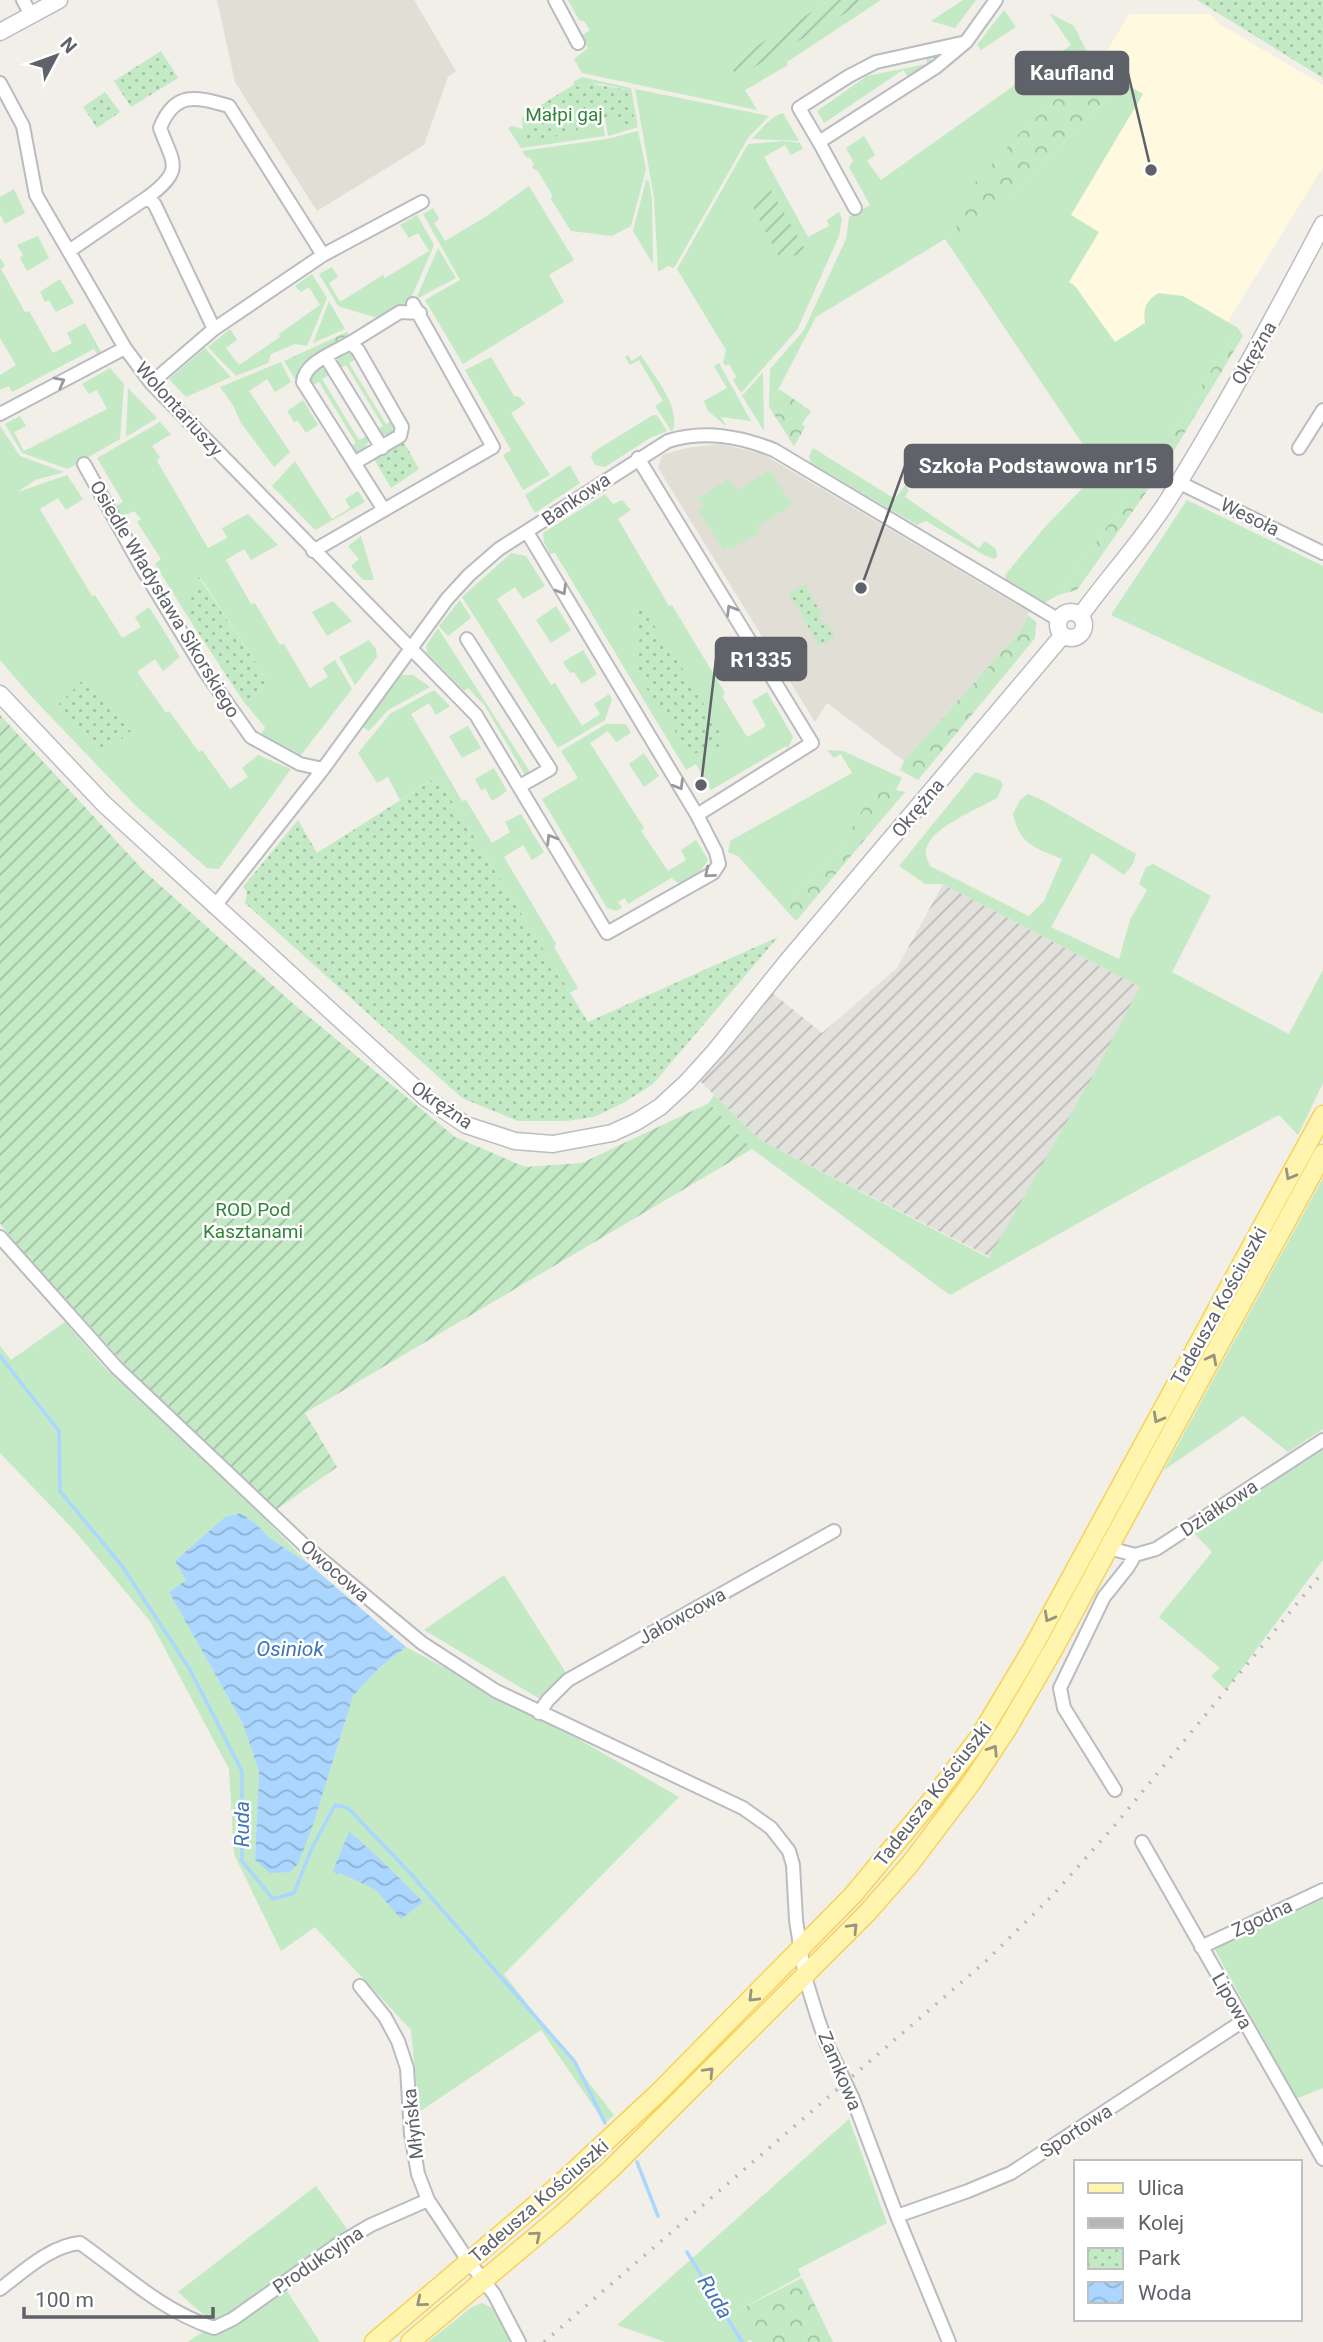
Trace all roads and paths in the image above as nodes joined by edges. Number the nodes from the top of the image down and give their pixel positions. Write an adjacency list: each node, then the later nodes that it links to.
1 (23, 0): 5 (street)
2 (60, 0): 5 (street)
3 (555, 0): 8 (street)
4 (996, 0): 7 (street)
5 (32, 15): 6 (street)
6 (0, 32)
7 (966, 42): 10 (street); 10 (street)
8 (578, 43)
9 (0, 83): 15 (street, Wolontariuszy)
10 (819, 142): 13 (street)
11 (148, 197): 15 (street); 16 (street); 17 (street)
12 (422, 202): 16 (street)
13 (855, 208)
14 (1323, 224): 29 (street, Okrężna)
15 (69, 251): 19 (street, Wolontariuszy)
16 (323, 255): 17 (street)
17 (214, 329): 21 (street)
18 (350, 343): 20 (street); 24 (street); 30 (street)
19 (125, 348): 21 (street, Wolontariuszy); 23 (street, one-way to 19)
20 (326, 357): 24 (street); 27 (street)
21 (151, 383): 32 (street, Wolontariuszy)
22 (1323, 410): 25 (street)
23 (0, 414)
24 (382, 448): 27 (street)
25 (1299, 448)
26 (638, 458): 31 (street, Bankowa); 34 (street, Bankowa); 40 (street, one-way to 26)
27 (354, 463): 30 (street)
28 (84, 464): 38 (street, Osiedle Władysława Sikorskiego)
29 (1178, 482): 33 (street, Wesoła); 34 (street, Okrężna)
30 (384, 510): 32 (street)
31 (527, 532): 36 (street, Bankowa); 40 (street, one-way to 40)
32 (313, 551): 36 (street, Wolontariuszy)
33 (1323, 553)
34 (1061, 627): 41 (street, Okrężna)
35 (467, 639): 39 (street)
36 (410, 651): 38 (street, Bankowa); 39 (street)
37 (0, 694): 41 (street, Okrężna)
38 (323, 769): 41 (street, Bankowa)
39 (520, 786): 40 (street, one-way to 39)
40 (697, 815)
41 (214, 907)
42 (1323, 1115): 55 (main road, Tadeusza Kościuszki, one-way to 55)
43 (1323, 1154): 47 (main road, Tadeusza Kościuszki, one-way to 43)
44 (0, 1237): 49 (street, Owocowa)
45 (1323, 1440): 48 (street, Działkowa)
46 (834, 1531): 49 (street, Jałowcowa)
47 (1109, 1548): 48 (street); 56 (main road, Tadeusza Kościuszki, one-way to 47)
48 (1135, 1555): 50 (street)
49 (539, 1713): 51 (street, Owocowa)
50 (1115, 1790)
51 (743, 1808): 55 (street, Zamkowa)
52 (1142, 1842): 54 (street, Lipowa)
53 (1323, 1890): 54 (street, Zgodna)
54 (1201, 1947): 58 (street, Lipowa)
55 (801, 1948): 56 (street, Zamkowa); 62 (main road, Tadeusza Kościuszki, one-way to 62)
56 (805, 1977): 61 (street, Zamkowa); 63 (main road, Tadeusza Kościuszki, one-way to 56)
57 (360, 1986): 60 (street, Młyńska)
58 (1243, 2021): 59 (street, Lipowa); 61 (street, Sportowa)
59 (1323, 2159)
60 (428, 2200): 62 (street, Młyńska); 64 (street, Produkcyjna)
61 (897, 2216): 68 (street, Zamkowa)
62 (469, 2262): 63 (street, Młyńska); 65 (main road, Tadeusza Kościuszki, one-way to 65)
63 (484, 2280): 66 (main road, Tadeusza Kościuszki); 67 (street, Młyńska)
64 (0, 2288)
65 (374, 2342)
66 (411, 2342)
67 (519, 2342)
68 (949, 2342)

